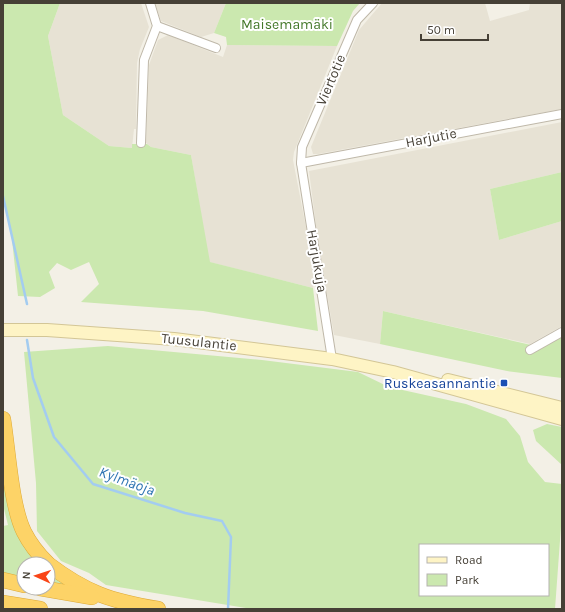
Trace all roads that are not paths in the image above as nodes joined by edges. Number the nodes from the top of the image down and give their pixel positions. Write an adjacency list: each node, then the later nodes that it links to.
1 (150, 3): 3 (street)
2 (373, 3): 7 (street, Viertotie)
3 (156, 26): 4 (street); 6 (street)
4 (216, 48)
5 (562, 114): 7 (street, Harjutie)
6 (141, 143)
7 (301, 163): 11 (street, Harjukuja)
8 (3, 330): 11 (main road, Tuusulantie)
9 (562, 332): 10 (street)
10 (530, 350)
11 (332, 359): 12 (main road, Tuusulantie)
12 (393, 372): 13 (main road, Tuusulantie); 15 (main road, Tuusulantie)
13 (562, 408)
14 (3, 419): 16 (highway)
15 (562, 419)
16 (40, 556)
17 (56, 570): 21 (highway)
18 (3, 580): 19 (highway)
19 (16, 583)
20 (56, 591): 21 (highway)
21 (119, 602): 24 (highway)
22 (3, 603): 23 (highway)
23 (40, 609)
24 (158, 609)

